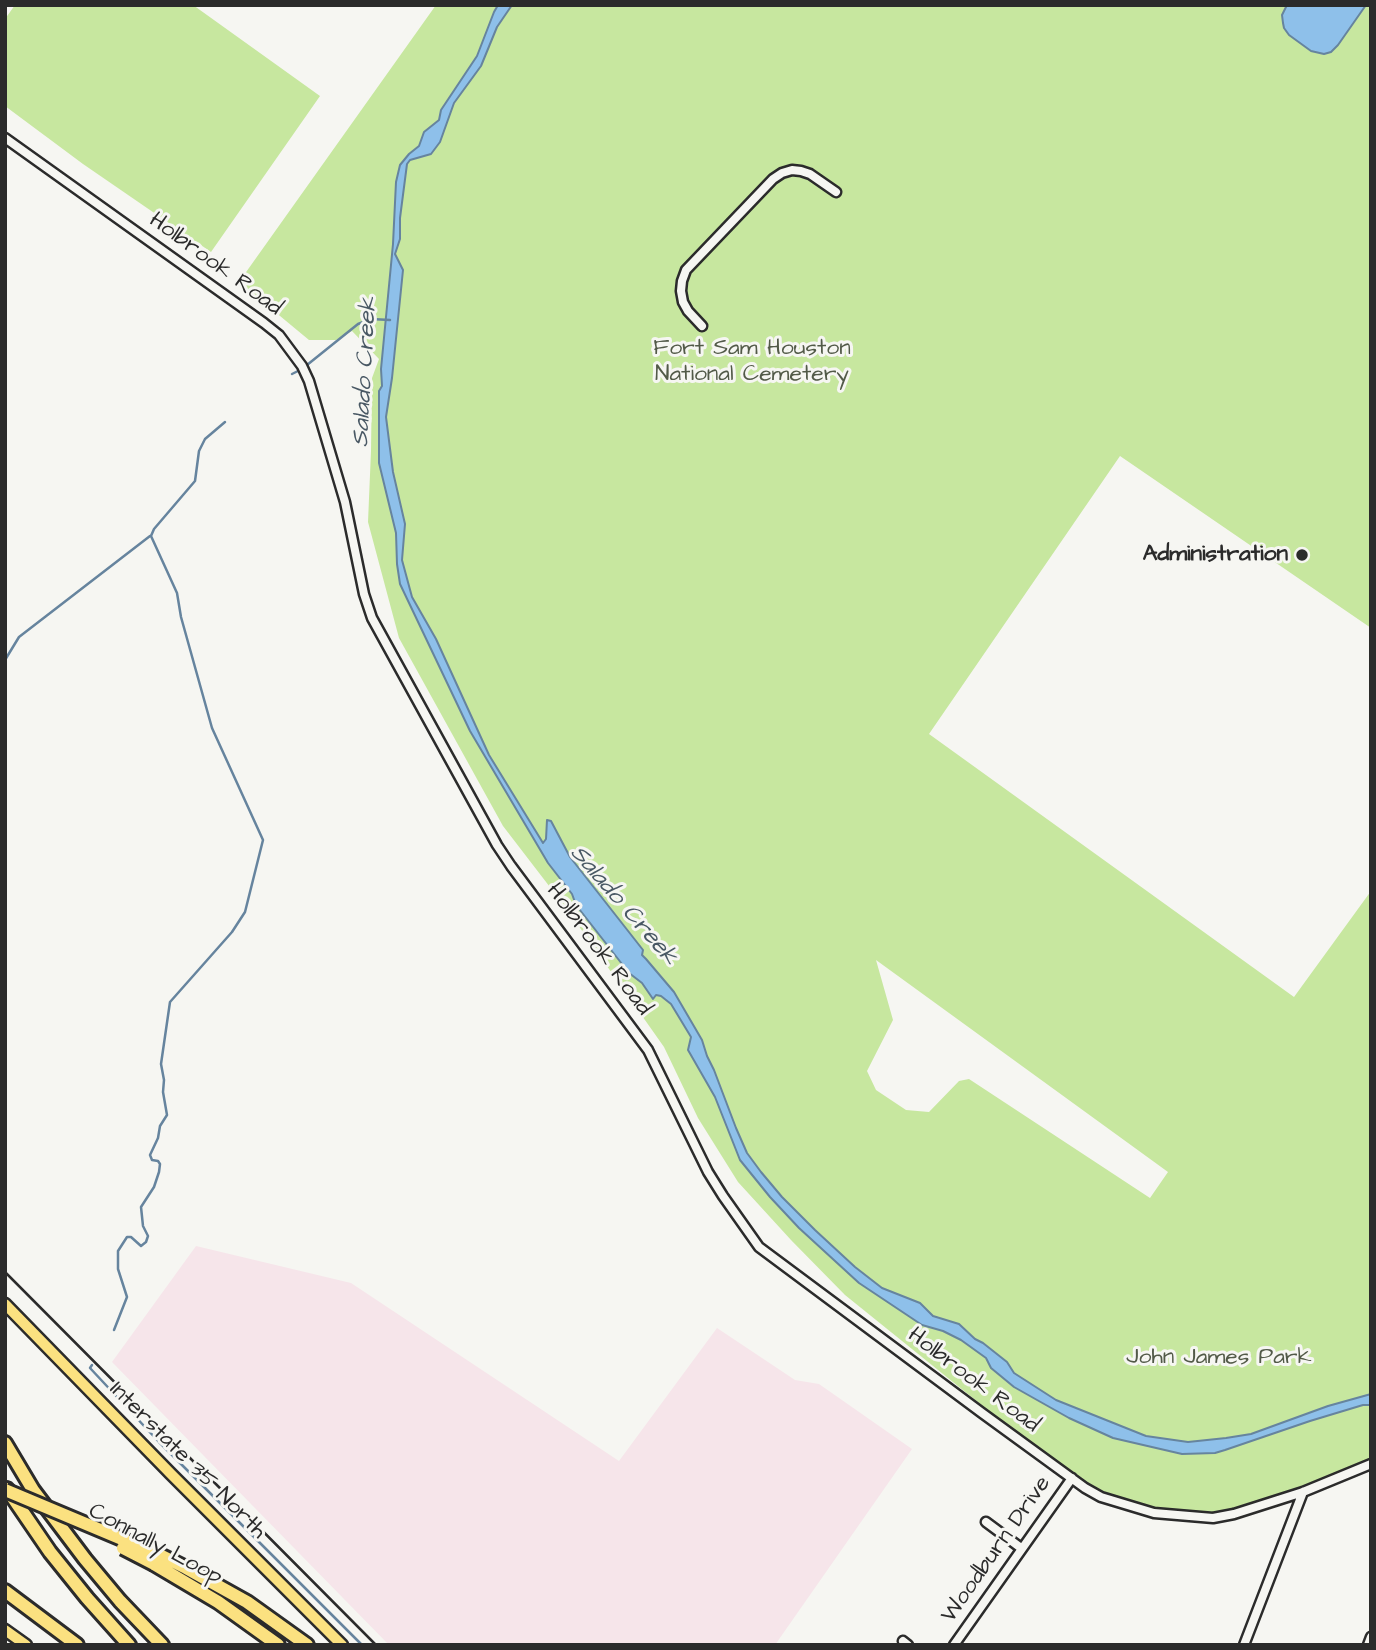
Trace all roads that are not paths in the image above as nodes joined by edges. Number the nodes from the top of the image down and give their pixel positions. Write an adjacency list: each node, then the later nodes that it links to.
1 (5, 138): 7 (street, Holbrook Road)
2 (836, 191): 3 (street)
3 (702, 326)
4 (5, 1304): 24 (main road, Interstate 35 North)
5 (5, 1443): 21 (highway)
6 (1371, 1464): 9 (street, Holbrook Road)
7 (1072, 1478): 9 (street, Holbrook Road); 12 (street, Woodburn Drive)
8 (5, 1488): 13 (highway, bridge); 15 (highway)
9 (1303, 1492): 26 (street)
10 (5, 1498): 13 (highway, Connally Loop, bridge); 15 (highway)
11 (986, 1522): 12 (street)
12 (1021, 1548): 25 (street, Woodburn Drive)
13 (157, 1559): 22 (highway, Connally Loop); 23 (highway)
14 (5, 1591): 19 (highway)
15 (87, 1598): 20 (highway)
16 (5, 1630): 18 (main road)
17 (1371, 1637): 27 (street)
18 (26, 1645)
19 (77, 1645)
20 (129, 1645)
21 (162, 1645)
22 (278, 1645)
23 (307, 1645)
24 (342, 1645)
25 (954, 1645)
26 (1244, 1645)
27 (1368, 1645)

